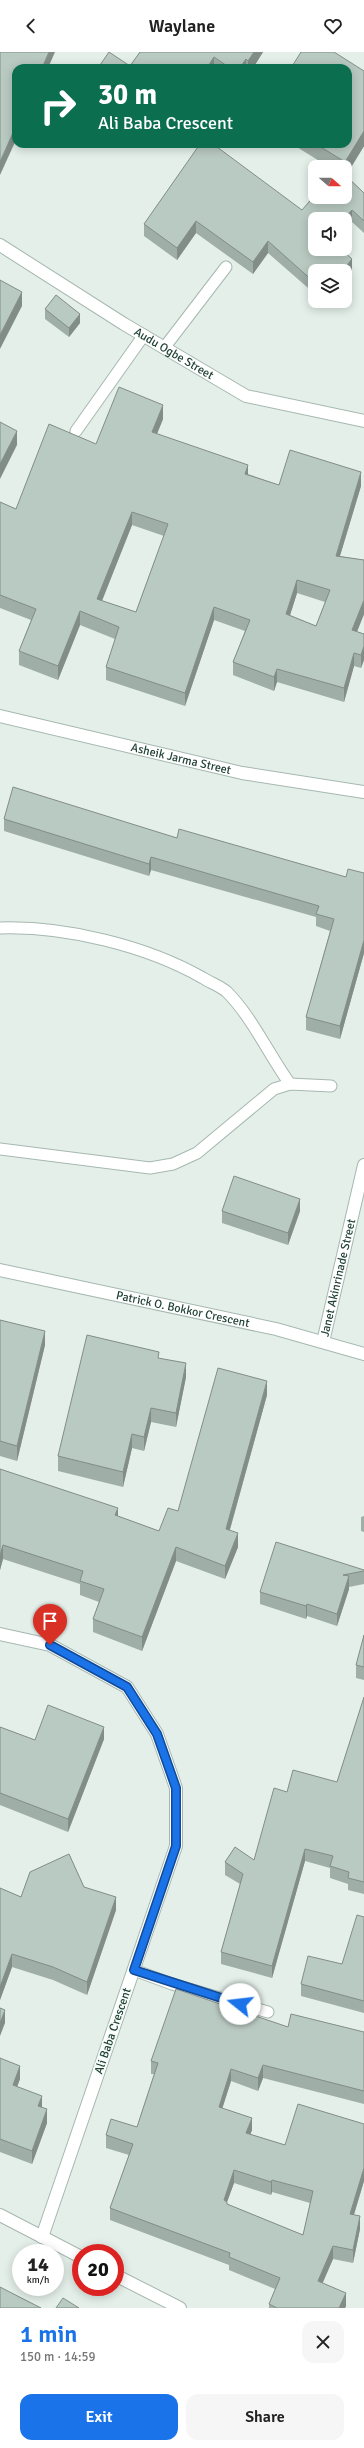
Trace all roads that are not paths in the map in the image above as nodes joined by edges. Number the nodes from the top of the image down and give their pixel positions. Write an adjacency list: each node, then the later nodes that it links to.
1 (0, 245): 3 (street, Audu Ogbe Street)
2 (226, 267): 4 (lane)
3 (144, 335): 4 (street, Audu Ogbe Street); 6 (lane)
4 (164, 348): 5 (street, Audu Ogbe Street)
5 (364, 421)
6 (76, 431)
7 (0, 716): 8 (street, Asheik Jarma Street)
8 (364, 792)
9 (0, 928): 10 (lane)
10 (290, 1084): 11 (lane); 12 (lane)
11 (331, 1086)
12 (0, 1149)
13 (364, 1165): 15 (street, Janet Akinrinade Street)
14 (0, 1270): 15 (street, Patrick O. Bokkor Crescent)
15 (323, 1342): 16 (street, Patrick O. Bokkor Crescent)
16 (364, 1354)
17 (0, 1634): 18 (street, Ali Baba Crescent)
18 (134, 1970): 19 (lane); 21 (street, Ali Baba Crescent)
19 (268, 2012)
20 (0, 2215): 21 (street)
21 (42, 2237): 22 (street)
22 (72, 2252)
23 (124, 2280): 24 (street)
24 (180, 2308)

